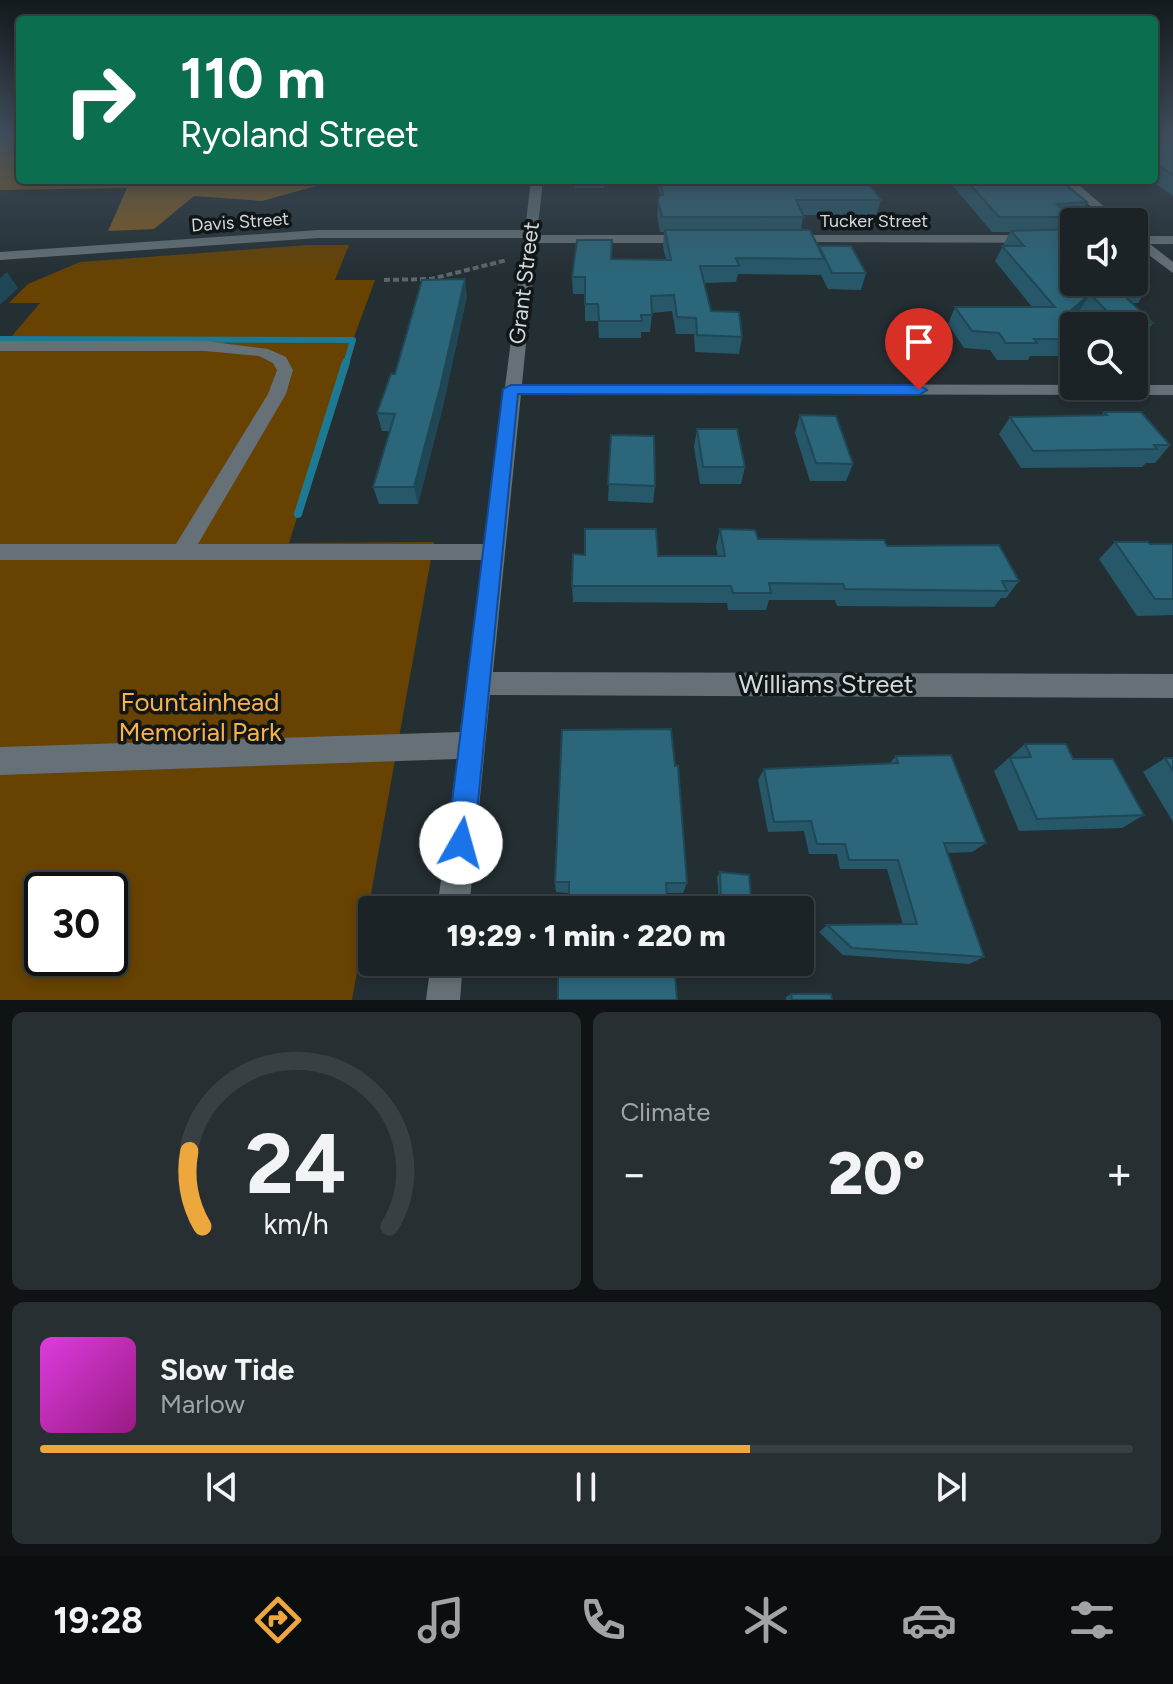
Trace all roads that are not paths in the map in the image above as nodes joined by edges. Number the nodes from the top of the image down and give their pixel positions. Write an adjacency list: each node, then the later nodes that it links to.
1 (536, 184): 9 (street, Grant Street)
2 (1071, 184): 3 (street)
3 (1099, 208)
4 (707, 239): 9 (street)
5 (771, 239): 6 (street, Tucker Street)
6 (1060, 239)
7 (1148, 239): 8 (street)
8 (1173, 240)
9 (529, 244): 11 (street, Davis Street); 14 (street, Grant Street)
10 (1148, 249): 12 (street)
11 (0, 256)
12 (1173, 269)
13 (0, 346): 16 (street)
14 (511, 389): 15 (street); 18 (street, Grant Street)
15 (1173, 390)
16 (184, 549): 17 (street); 18 (street)
17 (0, 552)
18 (493, 552): 19 (street, Grant Street)
19 (479, 683): 20 (street, Williams Street); 21 (street, Grant Street)
20 (1173, 686)
21 (472, 745): 22 (street); 23 (street, Grant Street)
22 (0, 761)
23 (455, 896)
24 (446, 976): 25 (street)
25 (443, 1000)

